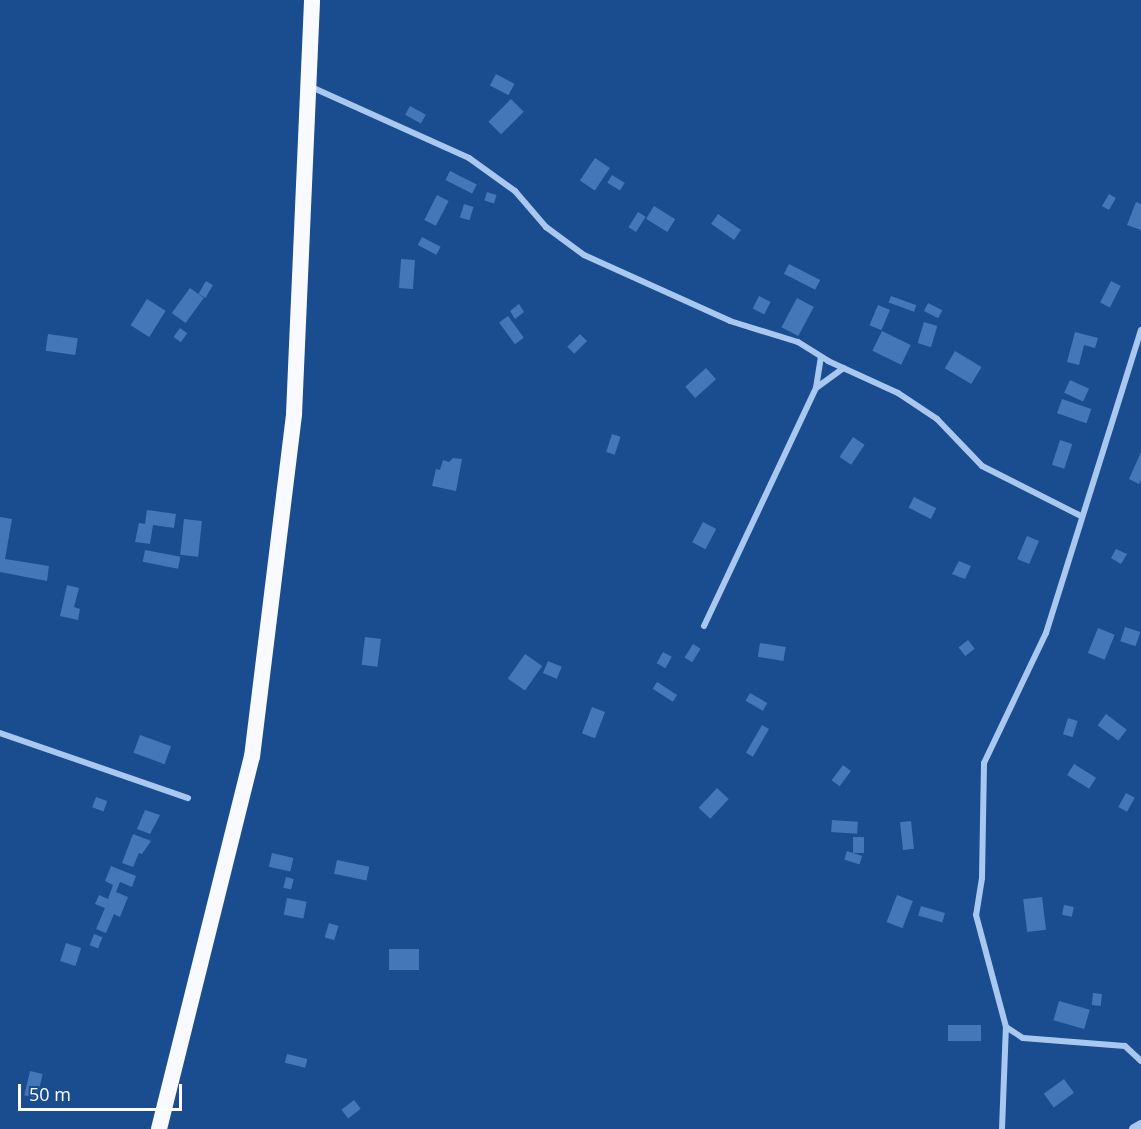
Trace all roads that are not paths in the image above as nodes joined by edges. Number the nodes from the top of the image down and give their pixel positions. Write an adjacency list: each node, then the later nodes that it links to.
1 (312, 0): 2 (highway)
2 (308, 86): 4 (street); 14 (highway)
3 (1141, 330): 7 (street)
4 (821, 357): 5 (street); 6 (street)
5 (843, 368): 6 (street); 7 (street)
6 (816, 388): 8 (street)
7 (1081, 516): 11 (street)
8 (704, 626)
9 (0, 733): 10 (street)
10 (188, 798)
11 (1006, 1028): 12 (street); 15 (street)
12 (1141, 1061)
13 (1141, 1125): 16 (street)
14 (159, 1129)
15 (1002, 1129)
16 (1134, 1129)

